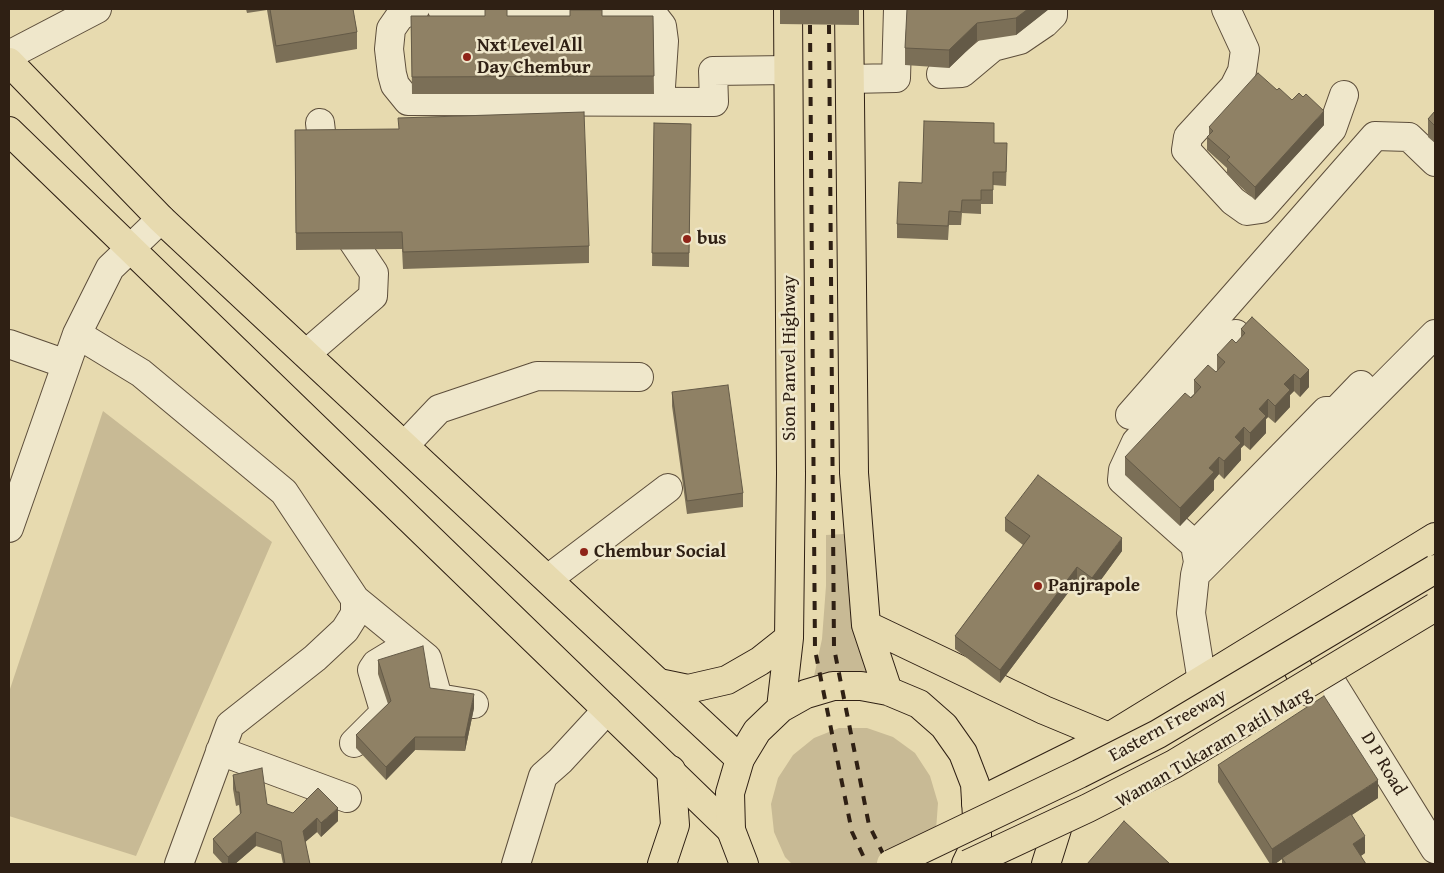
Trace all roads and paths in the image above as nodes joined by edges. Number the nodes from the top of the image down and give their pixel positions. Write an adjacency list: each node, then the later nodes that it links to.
1 (96, 9): 9 (street)
2 (415, 9): 15 (street)
3 (442, 9): 15 (street)
4 (788, 9): 11 (main road, Sion Panvel Highway)
5 (849, 9): 13 (main road)
6 (898, 9): 12 (street)
7 (1053, 9): 12 (street)
8 (1226, 9): 14 (street)
9 (9, 55)
10 (9, 62): 19 (main road)
11 (788, 70): 15 (street); 43 (main road, Sion Panvel Highway)
12 (918, 77): 13 (street)
13 (850, 79): 41 (main road)
14 (1344, 94)
15 (660, 102)
16 (320, 123): 25 (street)
17 (9, 132): 20 (main road)
18 (1435, 162): 29 (street)
19 (161, 219): 20 (street); 25 (main road)
20 (130, 249): 21 (street); 51 (main road)
21 (77, 334): 26 (street); 38 (street)
22 (1236, 334): 34 (street)
23 (1435, 334): 36 (street)
24 (9, 344): 26 (street)
25 (307, 353): 30 (main road)
26 (66, 364): 32 (street)
27 (639, 377): 30 (street)
28 (1366, 380): 34 (street)
29 (1130, 415)
30 (405, 445): 37 (main road)
31 (668, 488): 37 (street)
32 (9, 528)
33 (1435, 537): 42 (main road)
34 (1195, 545): 36 (street)
35 (1435, 569): 67 (main road, Eastern Freeway, bridge)
36 (1196, 576): 45 (street)
37 (548, 580): 46 (main road)
38 (355, 598): 44 (street); 54 (street)
39 (1435, 607): 62 (main road, Eastern Freeway, bridge)
40 (1435, 614): 47 (main road, Waman Tukaram Patil Marg)
41 (866, 625): 48 (main road); 52 (main road)
42 (1280, 634): 45 (main road); 47 (main road, D P Road)
43 (789, 638): 46 (main road); 50 (main road, Sion Panvel Highway)
44 (409, 644): 49 (street); 53 (street)
45 (1202, 682): 52 (main road)
46 (659, 683): 55 (main road)
47 (1320, 686): 59 (main road, Waman Tukaram Patil Marg); 61 (street, D P Road)
48 (888, 690): 50 (main road); 58 (main road)
49 (474, 704)
50 (781, 708): 55 (main road)
51 (607, 710): 56 (main road); 65 (street)
52 (1108, 737): 58 (main road)
53 (354, 743)
54 (220, 751): 57 (street); 64 (street)
55 (740, 759): 60 (main road)
56 (671, 770): 60 (main road); 66 (main road)
57 (347, 798)
58 (976, 802): 62 (main road)
59 (1057, 829): 62 (main road, Waman Tukaram Patil Marg); 68 (main road)
60 (731, 830): 63 (main road)
61 (1435, 849)
62 (970, 856)
63 (740, 863)
64 (179, 864)
65 (516, 864)
66 (662, 864)
67 (891, 864)
68 (1046, 864)

